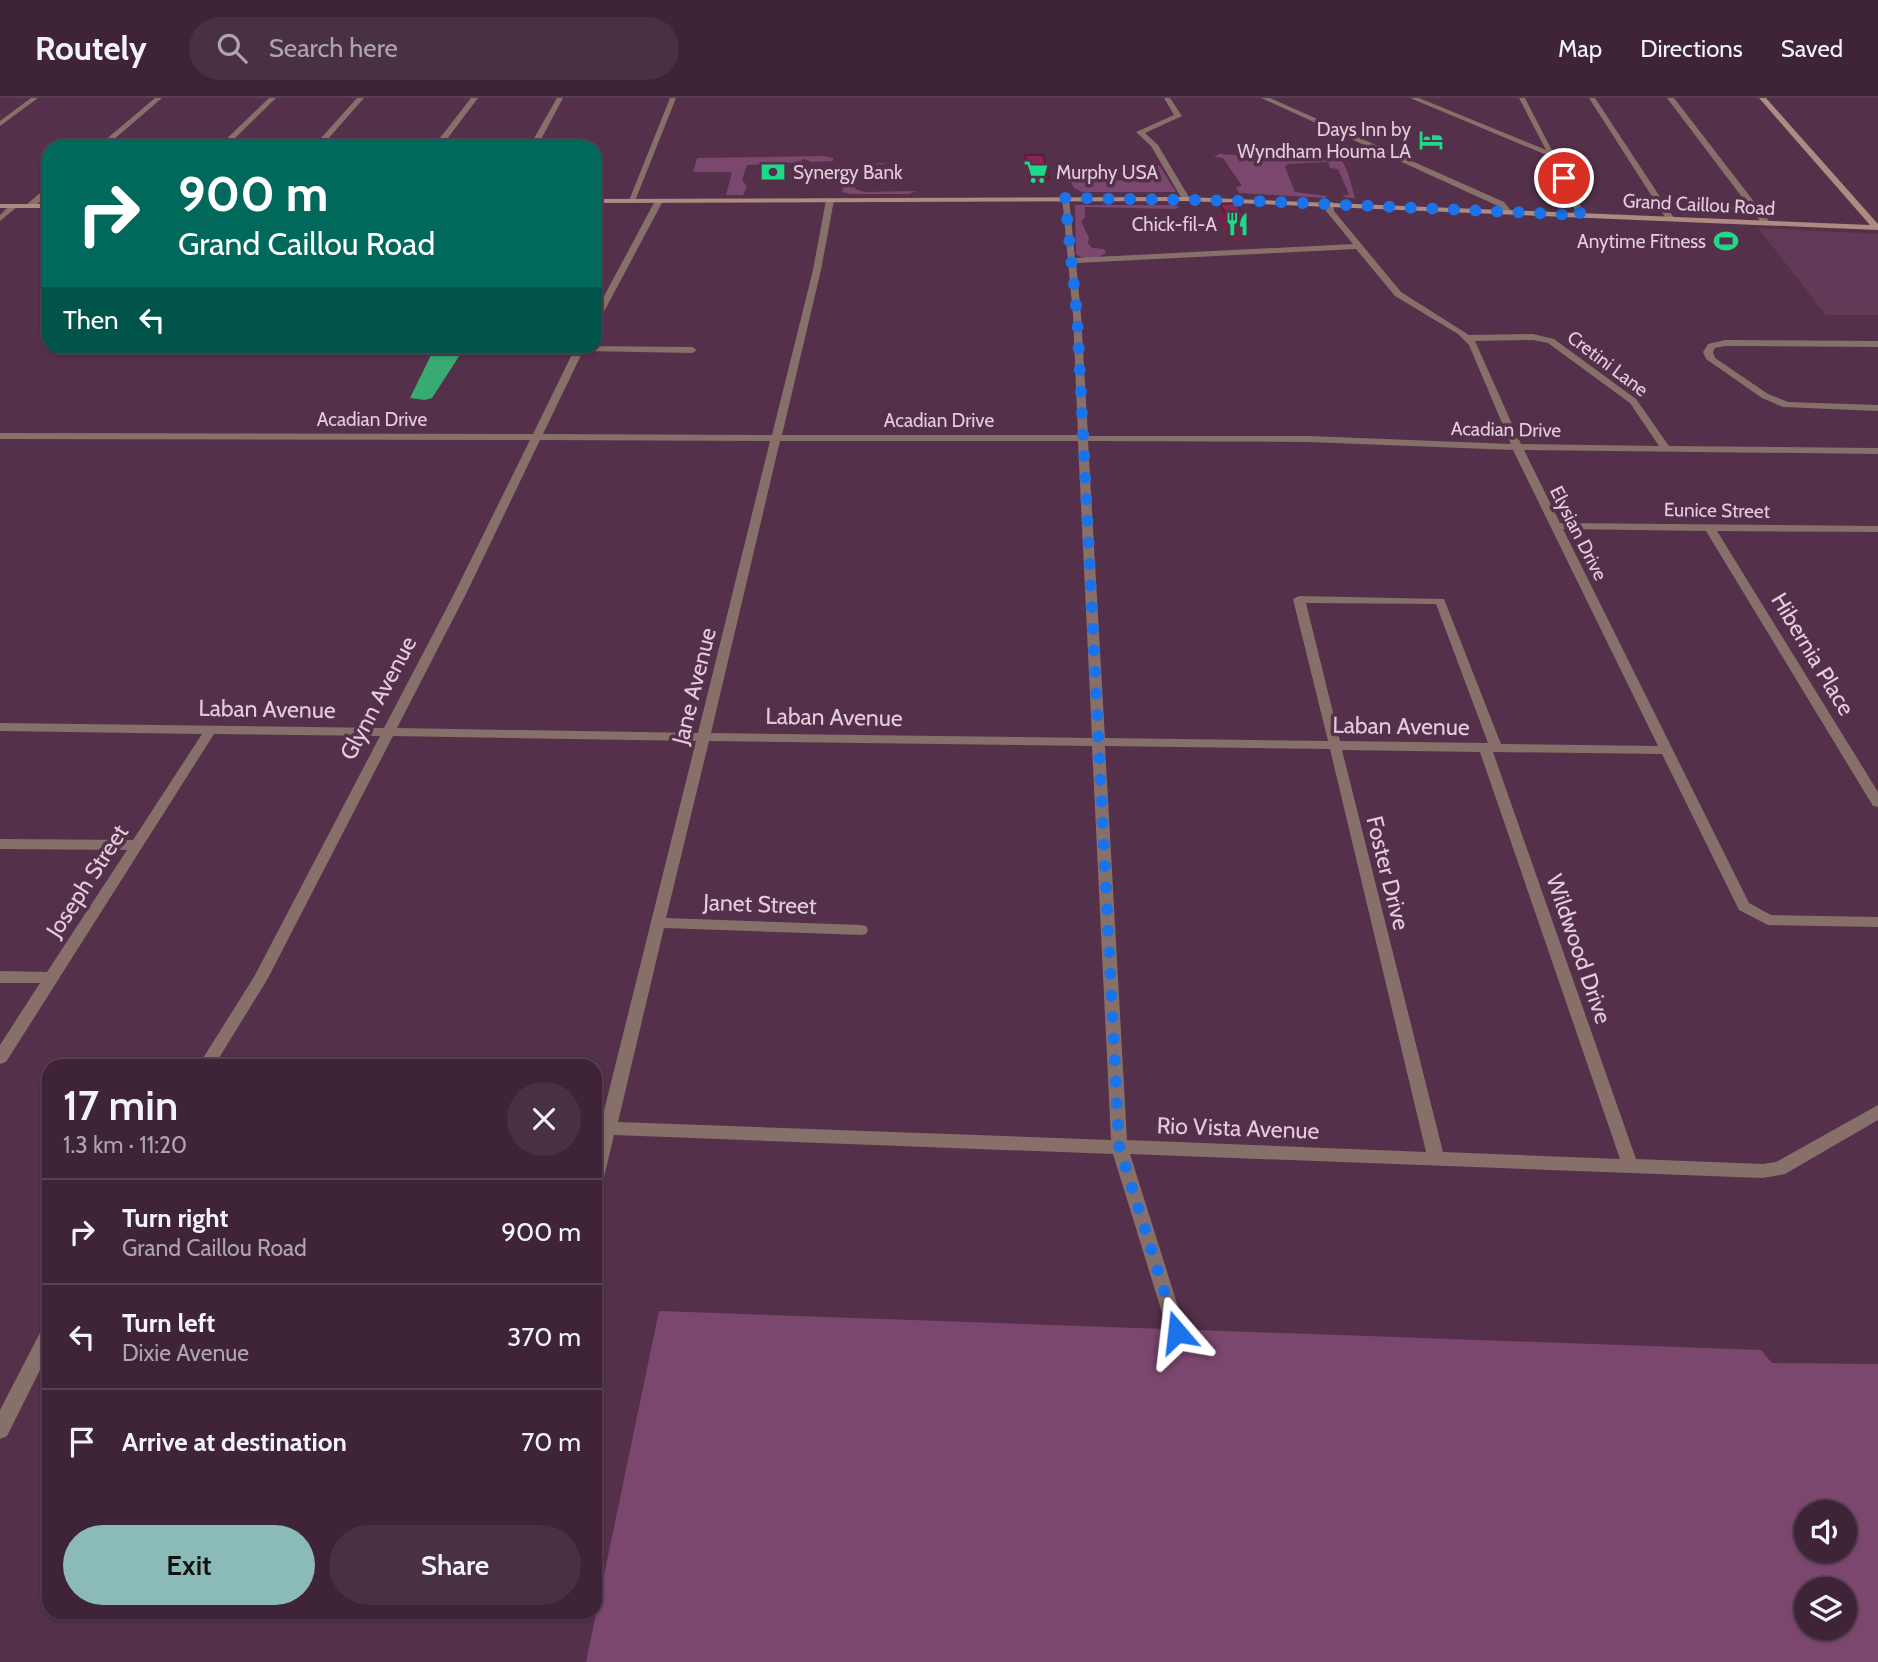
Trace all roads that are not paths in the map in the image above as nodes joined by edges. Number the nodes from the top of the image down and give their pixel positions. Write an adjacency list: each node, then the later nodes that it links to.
1 (35, 98): 16 (street)
2 (159, 98): 17 (street)
3 (273, 98): 18 (street)
4 (361, 98): 19 (street)
5 (475, 98): 20 (street)
6 (560, 98): 21 (street)
7 (673, 98): 28 (street)
8 (1167, 98): 25 (street)
9 (1264, 98): 35 (street)
10 (1413, 98): 22 (street)
11 (1522, 98): 22 (street)
12 (1592, 98): 39 (street)
13 (1670, 98): 40 (street)
14 (1762, 98): 41 (main road)
15 (1772, 98): 37 (main road)
16 (0, 124)
17 (109, 140)
18 (229, 140)
19 (323, 140)
20 (442, 140)
21 (537, 140)
22 (1552, 155): 36 (street)
23 (42, 196): 33 (street)
24 (1065, 198): 25 (main road, Grand Caillou Road); 26 (main road, Grand Caillou Road); 43 (street)
25 (1186, 199): 30 (main road, Grand Caillou Road)
26 (830, 200): 29 (main road, Grand Caillou Road); 53 (street, Jane Avenue)
27 (602, 201): 28 (main road, Grand Caillou Road)
28 (631, 201): 29 (main road, Grand Caillou Road)
29 (659, 201): 44 (street)
30 (1330, 204): 35 (main road, Grand Caillou Road); 42 (street)
31 (0, 206): 32 (main road)
32 (14, 206): 33 (main road); 38 (street)
33 (30, 206): 34 (main road)
34 (42, 206)
35 (1508, 212): 36 (main road, Grand Caillou Road)
36 (1581, 215): 39 (main road, Grand Caillou Road)
37 (1878, 216)
38 (0, 219)
39 (1670, 219): 40 (main road, Grand Caillou Road)
40 (1766, 223): 41 (main road, Grand Caillou Road)
41 (1877, 228)
42 (1359, 246): 43 (street); 45 (street)
43 (1071, 261): 54 (street)
44 (602, 308)
45 (1468, 338): 55 (street, Elysian Drive); 56 (street, Cretini Lane)
46 (1878, 344): 50 (street)
47 (602, 348): 48 (street)
48 (692, 350)
49 (578, 354): 52 (street, Glynn Avenue)
50 (1878, 408)
51 (0, 436): 52 (street, Acadian Drive)
52 (539, 436): 53 (street, Acadian Drive); 65 (street, Glynn Avenue)
53 (776, 437): 54 (street, Acadian Drive); 66 (street, Jane Avenue)
54 (1084, 438): 55 (street, Acadian Drive); 67 (street)
55 (1517, 447): 56 (street, Acadian Drive); 58 (street, Elysian Drive)
56 (1666, 448): 57 (street, Acadian Drive)
57 (1878, 451)
58 (1556, 526): 59 (street, Eunice Street); 70 (street, Elysian Drive)
59 (1710, 528): 60 (street, Eunice Street); 71 (street, Hibernia Place)
60 (1873, 529): 61 (street)
61 (1878, 542)
62 (1440, 601): 68 (street, Foster Drive); 69 (street, Wildwood Drive)
63 (0, 727): 64 (street, Laban Avenue)
64 (211, 729): 65 (street, Laban Avenue); 74 (street, Joseph Street)
65 (388, 732): 66 (street, Laban Avenue); 81 (street, Glynn Avenue)
66 (703, 737): 67 (street, Laban Avenue); 76 (street, Jane Avenue)
67 (1099, 742): 68 (street, Laban Avenue); 84 (street)
68 (1333, 746): 69 (street, Laban Avenue); 86 (street, Foster Drive)
69 (1491, 748): 70 (street, Laban Avenue); 87 (street, Wildwood Drive)
70 (1668, 750): 75 (street, Elysian Drive)
71 (1872, 785): 72 (street, Hibernia Place)
72 (1878, 803)
73 (0, 844): 74 (street)
74 (137, 845): 79 (street, Joseph Street)
75 (1878, 922)
76 (657, 923): 77 (street, Janet Street); 83 (street, Jane Avenue)
77 (861, 930)
78 (0, 977): 79 (street)
79 (52, 978): 80 (street, Joseph Street)
80 (0, 1058)
81 (210, 1059)
82 (1878, 1112): 87 (street, Rio Vista Avenue)
83 (608, 1128): 84 (street, Rio Vista Avenue); 85 (street, Jane Avenue)
84 (1119, 1146): 86 (street, Rio Vista Avenue); 88 (street)
85 (602, 1152)
86 (1436, 1157): 87 (street, Rio Vista Avenue)
87 (1630, 1165)
88 (1177, 1332)
89 (42, 1347): 90 (street)
90 (0, 1430)

